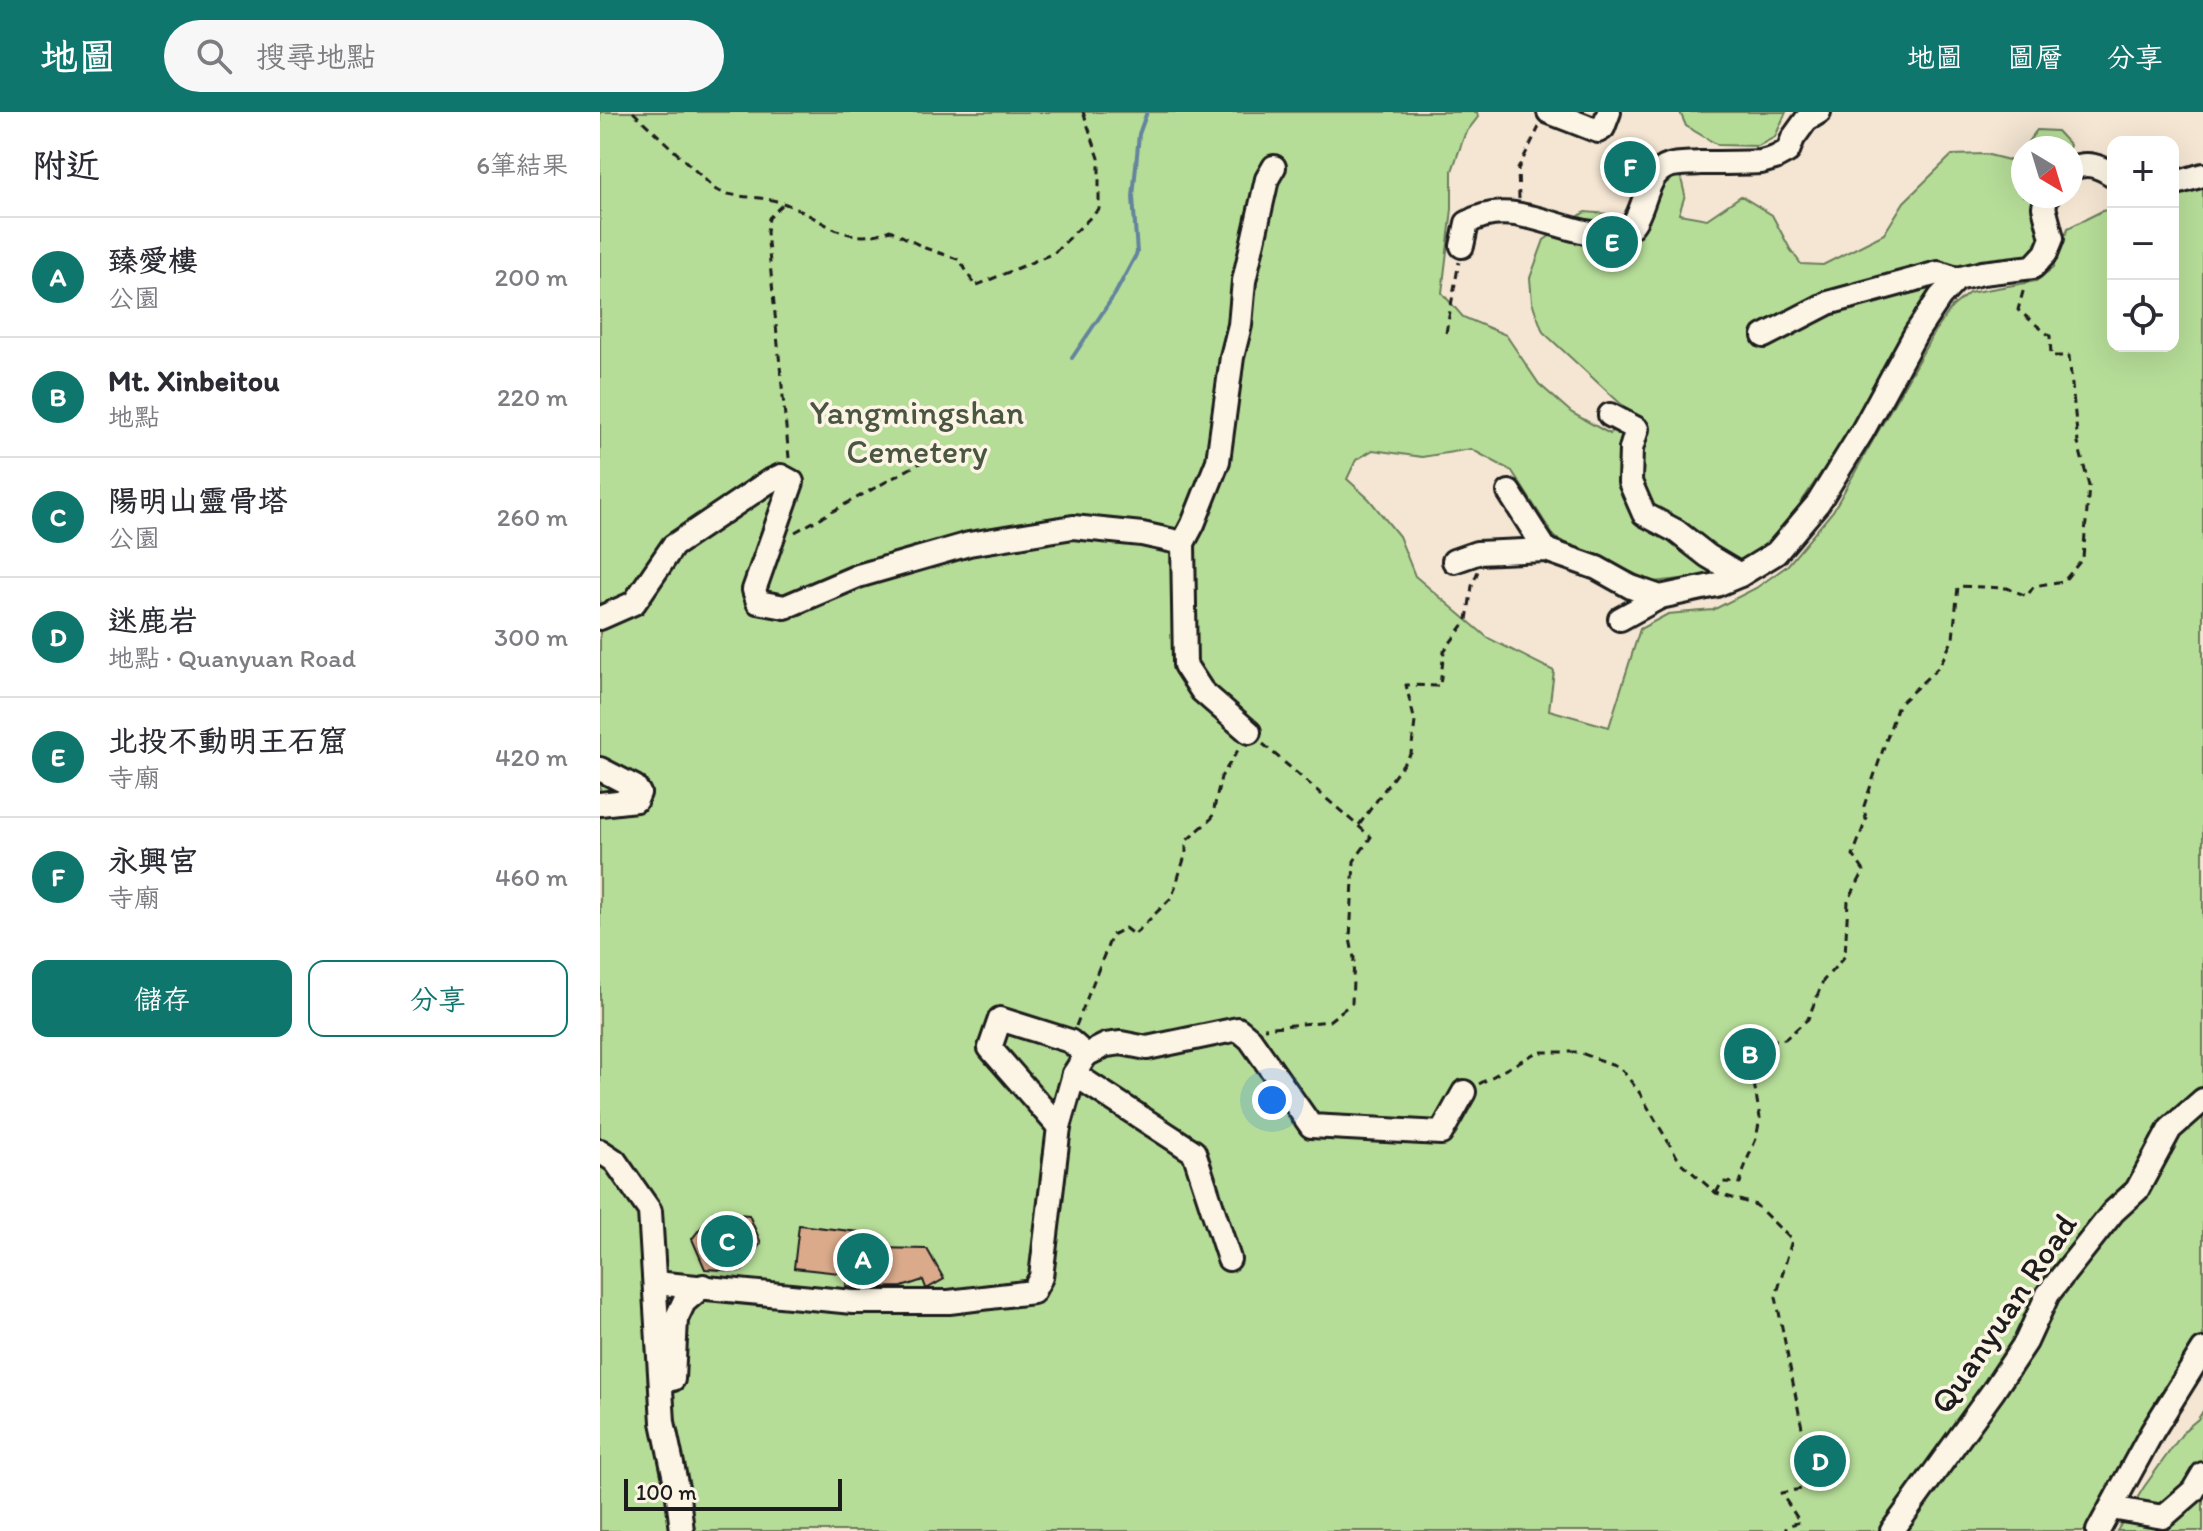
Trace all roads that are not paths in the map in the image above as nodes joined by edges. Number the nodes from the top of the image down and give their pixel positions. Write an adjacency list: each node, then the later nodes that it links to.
1 (1609, 112): 3 (street)
2 (1819, 112): 10 (street)
3 (1544, 119)
4 (2083, 165): 6 (street)
5 (1274, 167): 15 (street)
6 (2107, 171)
7 (2203, 175): 8 (street)
8 (2179, 182)
9 (2044, 208): 11 (street)
10 (1462, 246)
11 (1957, 279): 12 (street); 18 (street)
12 (1764, 336)
13 (1610, 415): 18 (street)
14 (1509, 492): 16 (street)
15 (1183, 543): 20 (street); 22 (street)
16 (1546, 550): 17 (street); 19 (street)
17 (1454, 561)
18 (1740, 575): 19 (street)
19 (1660, 597): 21 (street)
20 (600, 618)
21 (1620, 619)
22 (1249, 732)
23 (600, 769): 24 (street)
24 (600, 804)
25 (1077, 1057): 26 (street); 28 (street); 28 (street); 30 (street)
26 (1464, 1092)
27 (2203, 1100): 38 (street, Quanyuan Road)
28 (1059, 1127): 32 (street)
29 (600, 1151): 31 (street)
30 (1229, 1259)
31 (655, 1283): 32 (street); 34 (street)
32 (703, 1286): 34 (street)
33 (2203, 1350): 36 (street)
34 (669, 1452): 37 (street)
35 (2203, 1474): 36 (street)
36 (2111, 1508): 39 (street)
37 (682, 1531)
38 (1892, 1531)
39 (2098, 1531)

